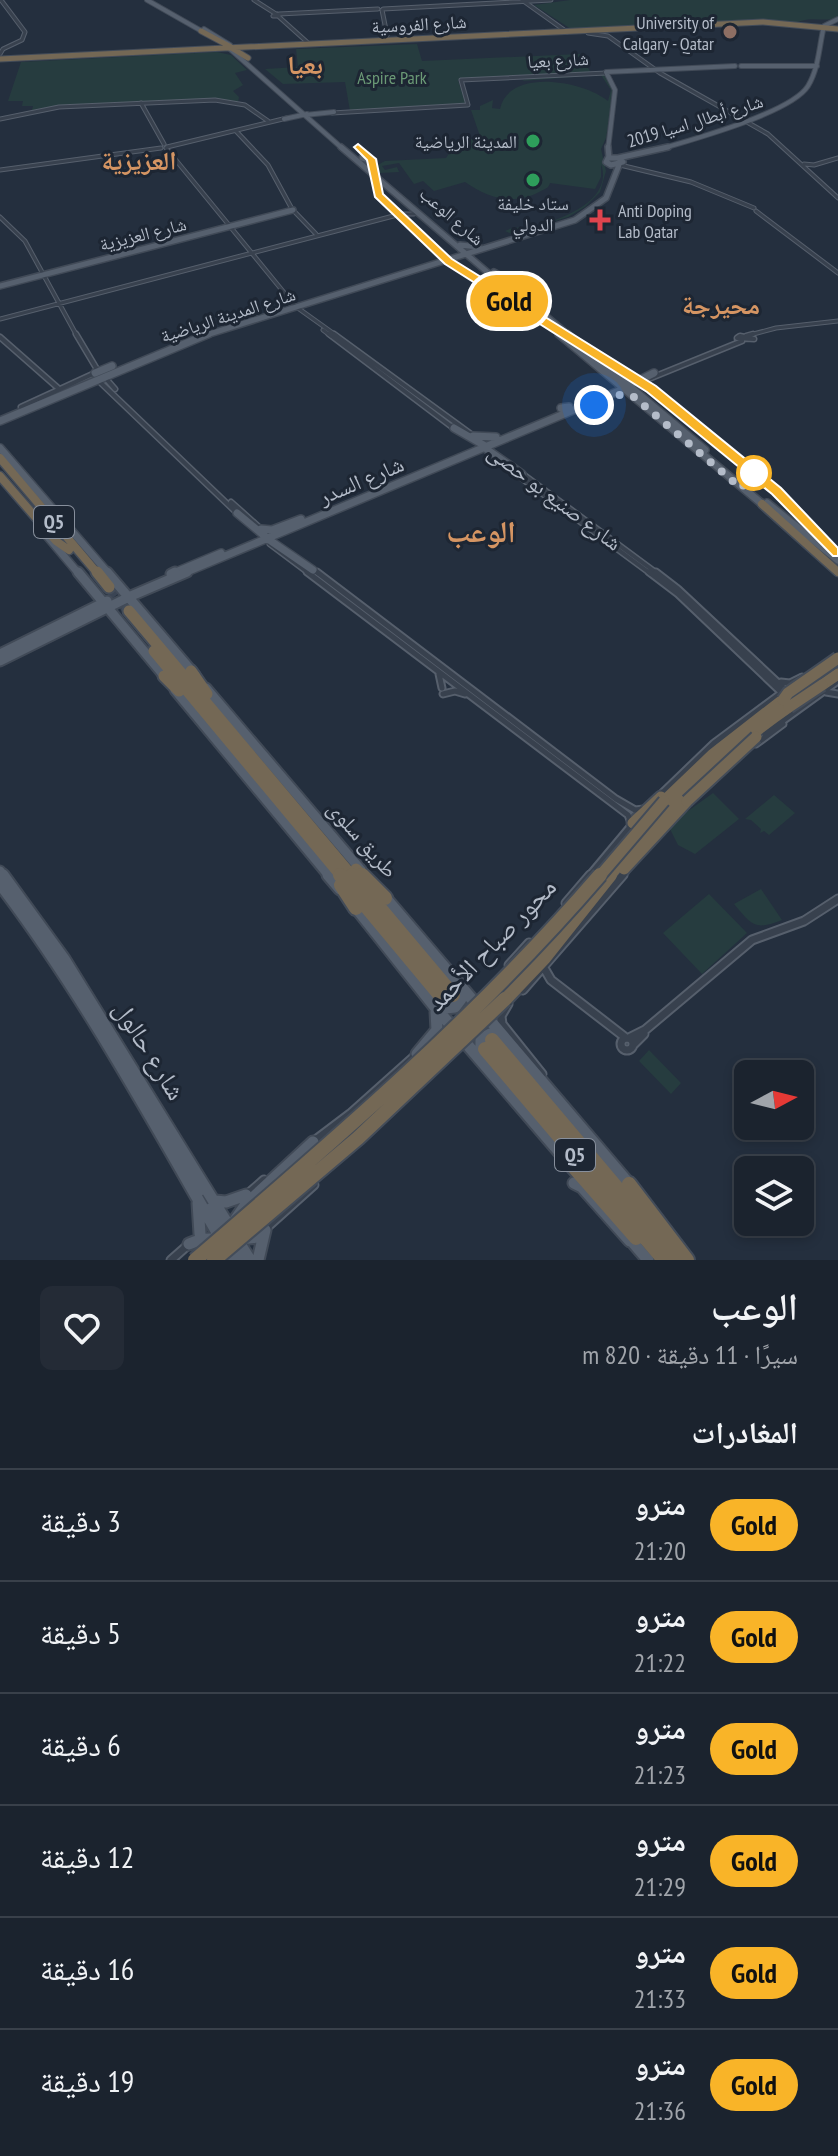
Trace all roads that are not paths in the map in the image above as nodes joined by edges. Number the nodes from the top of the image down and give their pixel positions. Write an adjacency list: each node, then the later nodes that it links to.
1 (1, 0): 36 (street)
2 (252, 0): 7 (street)
3 (553, 0): 5 (street)
4 (153, 1): 13 (main road); 13 (main road)
5 (528, 3): 6 (street); 17 (street)
6 (381, 8): 7 (street); 18 (street)
7 (277, 15): 24 (street)
8 (838, 19): 12 (highway)
9 (757, 24): 10 (highway, شارع الفروسية); 12 (highway); 12 (highway, شارع الفروسية)
10 (740, 25): 11 (highway); 15 (highway, شارع الفروسية)
11 (712, 27)
12 (826, 28): 14 (highway, شارع الفروسية); 16 (highway); 38 (main road, شارع أبطال اسيا 2019)
13 (202, 29): 30 (highway); 30 (main road); 30 (main road)
14 (615, 29): 17 (highway); 17 (highway, شارع الفروسية)
15 (632, 30): 17 (highway, شارع الفروسية); 20 (street)
16 (838, 30)
17 (567, 31): 19 (highway, شارع الفروسية); 20 (street); 23 (highway, شارع الفروسية)
18 (388, 34)
19 (472, 37): 23 (highway, شارع الفروسية); 26 (highway)
20 (612, 37): 39 (street)
21 (402, 38): 23 (highway)
22 (376, 39): 27 (highway)
23 (412, 39): 25 (highway); 27 (highway, شارع الفروسية)
24 (297, 40): 28 (highway); 29 (highway)
25 (439, 40)
26 (449, 40)
27 (367, 42): 28 (highway, شارع الفروسية); 30 (highway, شارع الفروسية)
28 (307, 43): 29 (highway, شارع الفروسية); 30 (highway)
29 (270, 45): 30 (highway, شارع الفروسية)
30 (234, 48): 31 (highway); 31 (highway, شارع الفروسية); 32 (highway); 42 (main road, شارع الوعب); 47 (main road, شارع الوعب)
31 (211, 49): 32 (highway, شارع الفروسية); 34 (highway, شارع الفروسية)
32 (175, 50): 34 (highway); 35 (highway, شارع الفروسية)
33 (98, 52): 35 (highway)
34 (148, 53): 36 (highway, شارع الفروسية)
35 (88, 54): 36 (highway, شارع الفروسية)
36 (0, 58)
37 (807, 65): 38 (main road, شارع بعيا); 39 (main road, شارع بعيا); 41 (main road)
38 (816, 66): 41 (main road, شارع أبطال اسيا 2019); 53 (main road, شارع أبطال اسيا 2019)
39 (657, 70): 40 (main road, شارع بعيا); 46 (street); 53 (street)
40 (608, 75): 44 (street, شارع بعيا); 60 (main road)
41 (813, 76): 53 (main road, شارع أبطال اسيا 2019)
42 (265, 80): 47 (main road, شارع الوعب); 47 (main road)
43 (141, 103): 50 (street); 52 (street); 54 (street); 58 (street, شارع صنيع بو حصى)
44 (358, 111): 45 (street); 48 (street)
45 (334, 112): 47 (main road); 48 (street)
46 (727, 112): 53 (street); 53 (street)
47 (307, 114): 48 (main road, شارع الوعب); 49 (main road); 49 (main road); 51 (main road); 57 (main road); 57 (main road, شارع الوعب)
48 (319, 115): 57 (main road, شارع الوعب)
49 (294, 116): 51 (street); 52 (street)
50 (0, 119)
51 (284, 119): 55 (street)
52 (269, 121): 54 (street)
53 (748, 122): 60 (main road, شارع أبطال اسيا 2019); 61 (street); 68 (street)
54 (262, 123): 58 (street)
55 (237, 130): 56 (street); 71 (street)
56 (230, 132): 58 (street); 71 (street)
57 (338, 140): 62 (main road, شارع الوعب); 62 (main road)
58 (163, 146): 64 (street); 77 (street, شارع صنيع بو حصى)
59 (838, 158): 63 (street)
60 (617, 161): 70 (street); 76 (main road)
61 (804, 163): 63 (street); 65 (street)
62 (366, 164): 67 (main road, شارع الوعب)
63 (814, 165): 65 (street)
64 (0, 170)
65 (811, 170): 68 (street)
66 (384, 190): 67 (main road)
67 (396, 191): 69 (main road, شارع الوعب)
68 (838, 197)
69 (405, 200): 72 (main road, شارع الوعب); 73 (street); 75 (main road, شارع الوعب)
70 (755, 208): 87 (street); 87 (street)
71 (292, 210): 77 (main road, شارع العزيزية); 77 (main road, شارع العزيزية); 79 (street)
72 (419, 211): 73 (street); 84 (main road, شارع الوعب)
73 (400, 213): 79 (street); 82 (street)
74 (0, 217): 86 (street)
75 (425, 221): 84 (main road); 84 (main road, شارع الوعب)
76 (564, 224): 78 (main road); 81 (main road)
77 (228, 225): 80 (main road, شارع العزيزية); 82 (street, شارع صنيع بو حصى); 86 (main road, شارع العزيزية)
78 (527, 233): 81 (main road); 84 (main road)
79 (313, 234): 82 (street)
80 (144, 247): 83 (main road, شارع العزيزية); 83 (main road)
81 (480, 248): 84 (main road); 84 (main road); 84 (main road)
82 (250, 252): 92 (street); 99 (street); 100 (street, شارع صنيع بو حصى)
83 (120, 253): 86 (main road, شارع العزيزية)
84 (468, 254): 85 (main road); 85 (main road, شارع المدينة الرياضية); 88 (main road, شارع الوعب); 89 (main road); 94 (main road); 117 (main road, شارع الوعب)
85 (449, 258): 89 (main road, شارع المدينة الرياضية); 95 (main road, شارع المدينة الرياضية)
86 (39, 271): 93 (main road, شارع العزيزية); 99 (street)
87 (838, 271)
88 (494, 272): 90 (main road); 94 (main road, شارع الوعب)
89 (402, 274): 97 (main road, شارع المدينة الرياضية)
90 (507, 279)
91 (144, 282): 92 (street)
92 (136, 283): 98 (street)
93 (0, 286)
94 (512, 287): 106 (main road, شارع الوعب)
95 (336, 289): 96 (main road, شارع المدينة الرياضية); 96 (main road); 100 (main road)
96 (319, 295): 97 (main road, شارع المدينة الرياضية)
97 (308, 301): 100 (main road, شارع المدينة الرياضية); 102 (main road)
98 (65, 302): 99 (street); 105 (street)
99 (55, 303): 103 (street); 103 (street); 105 (street); 122 (street)
100 (291, 304): 101 (main road, شارع المدينة الرياضية); 102 (street, شارع صنيع بو حصى); 104 (main road)
101 (280, 309): 102 (main road); 104 (main road, شارع المدينة الرياضية); 122 (main road, شارع المدينة الرياضية)
102 (302, 314): 111 (street, شارع صنيع بو حصى); 119 (street, شارع صنيع بو حصى)
103 (0, 318)
104 (251, 319): 115 (main road, شارع المدينة الرياضية)
105 (68, 322): 122 (street)
106 (553, 322): 109 (main road); 127 (main road, شارع الوعب)
107 (838, 322): 110 (street)
108 (323, 323): 111 (street)
109 (561, 324)
110 (805, 326): 113 (street); 113 (street)
111 (328, 330): 116 (street, شارع صنيع بو حصى)
112 (0, 337): 133 (street)
113 (742, 338): 123 (street); 131 (street)
114 (190, 342): 115 (main road)
115 (181, 343): 122 (main road, شارع المدينة الرياضية)
116 (349, 345): 118 (street); 125 (street, شارع صنيع بو حصى)
117 (572, 345): 126 (main road, شارع الوعب); 131 (main road)
118 (359, 350)
119 (368, 363): 120 (street); 125 (street, شارع صنيع بو حصى)
120 (373, 369)
121 (387, 370): 125 (street)
122 (102, 372): 128 (main road, شارع المدينة الرياضية); 130 (street); 132 (main road, شارع المدينة الرياضية); 136 (main road); 140 (street)
123 (654, 373): 131 (main road); 131 (street)
124 (379, 374): 125 (street)
125 (389, 376): 143 (street, شارع صنيع بو حصى); 146 (street, شارع صنيع بو حصى)
126 (609, 376): 131 (main road, شارع الوعب); 134 (main road)
127 (619, 376): 131 (main road); 131 (main road, شارع الوعب)
128 (84, 378): 133 (main road); 137 (main road, شارع المدينة الرياضية)
129 (92, 383): 130 (street)
130 (101, 383): 140 (street)
131 (628, 385): 134 (main road, شارع السدر); 135 (main road, شارع الوعب); 138 (main road); 149 (main road); 149 (main road, شارع الوعب)
132 (74, 388): 133 (main road); 136 (main road, شارع المدينة الرياضية)
133 (58, 389): 137 (street)
134 (609, 392): 135 (main road); 138 (main road, شارع السدر); 138 (main road, شارع السدر)
135 (634, 397): 139 (main road, شارع الوعب)
136 (42, 402): 141 (main road, شارع المدينة الرياضية)
137 (18, 408): 141 (main road, شارع المدينة الرياضية)
138 (566, 409): 144 (main road, شارع السدر)
139 (649, 410): 142 (main road); 147 (main road, شارع الوعب)
140 (141, 417): 152 (street); 152 (street)
141 (0, 418)
142 (654, 418)
143 (454, 428): 146 (street, شارع صنيع بو حصى); 150 (main road)
144 (521, 430): 145 (main road); 148 (main road, شارع السدر); 150 (main road)
145 (536, 430)
146 (470, 437): 148 (main road); 150 (street, شارع صنيع بو حصى); 153 (main road)
147 (681, 437): 154 (main road, شارع الوعب); 154 (main road)
148 (498, 439): 150 (main road, شارع السدر); 155 (main road)
149 (692, 439): 168 (main road, شارع الوعب)
150 (482, 446): 153 (main road, شارع السدر); 155 (street, شارع صنيع بو حصى); 158 (main road); 162 (main road)
151 (0, 448): 157 (main road, طريق سلوى)
152 (173, 448): 161 (street); 161 (street)
153 (465, 453): 155 (main road); 158 (main road, شارع السدر); 172 (main road, شارع السدر)
154 (698, 454): 165 (main road, شارع الوعب)
155 (497, 457): 162 (street, شارع صنيع بو حصى); 197 (street, شارع صنيع بو حصى)
156 (0, 458): 174 (highway, طريق سلوى / Q5)
157 (12, 463): 174 (highway); 181 (main road, طريق سلوى)
158 (444, 464): 172 (main road, شارع السدر)
159 (711, 465): 165 (main road)
160 (0, 468): 174 (highway, طريق سلوى / Q5)
161 (200, 474): 170 (street); 170 (street)
162 (522, 474): 164 (street, شارع صنيع بو حصى)
163 (0, 479): 174 (highway); 181 (main road, طريق سلوى)
164 (541, 487): 166 (street); 184 (street, شارع صنيع بو حصى)
165 (741, 488): 167 (main road, شارع الوعب)
166 (548, 489)
167 (762, 504): 171 (main road, شارع الوعب); 177 (highway)
168 (775, 509): 169 (main road); 171 (main road, شارع الوعب)
169 (784, 512)
170 (239, 513): 172 (main road); 173 (main road)
171 (799, 529): 177 (main road, شارع الوعب)
172 (269, 540): 173 (main road); 173 (main road); 175 (main road); 178 (main road); 178 (street); 183 (street)
173 (249, 544): 175 (main road)
174 (72, 549): 181 (highway, طريق سلوى / Q5)
175 (226, 552): 176 (main road); 179 (main road)
176 (205, 566): 179 (main road); 180 (main road)
177 (838, 566)
178 (313, 570): 188 (street)
179 (189, 572): 180 (main road); 182 (main road); 187 (main road)
180 (174, 578): 182 (main road)
181 (105, 587): 182 (main road); 187 (main road, طريق سلوى); 187 (main road); 190 (main road)
182 (142, 588): 187 (main road); 191 (main road)
183 (331, 589): 186 (street); 188 (street)
184 (678, 589): 185 (street); 204 (street, شارع صنيع بو حصى)
185 (687, 592)
186 (334, 596)
187 (115, 601): 190 (main road); 191 (main road, طريق سلوى); 191 (main road); 192 (main road)
188 (356, 603): 189 (street); 193 (street); 200 (street)
189 (344, 604)
190 (90, 612): 191 (main road); 192 (main road); 194 (main road)
191 (126, 616): 201 (main road, طريق سلوى); 202 (main road, طريق سلوى); 212 (highway, طريق سلوى); 215 (highway, طريق سلوى)
192 (33, 644): 196 (main road)
193 (415, 653): 199 (street); 200 (street)
194 (0, 654)
195 (838, 656): 203 (street, محور صباح الأحمد); 210 (highway, bridge)
196 (0, 661)
197 (752, 664): 210 (street, شارع صنيع بو حصى); 210 (street)
198 (838, 664): 210 (highway, محور صباح الأحمد, bridge)
199 (437, 670): 206 (street); 211 (street)
200 (449, 670): 208 (street)
201 (191, 671): 212 (highway); 226 (main road, طريق سلوى)
202 (164, 676): 215 (highway); 228 (main road, طريق سلوى)
203 (802, 677): 204 (street); 209 (street); 210 (street, محور صباح الأحمد)
204 (773, 678): 210 (street, شارع صنيع بو حصى)
205 (836, 680): 207 (street); 209 (street, محور صباح الأحمد); 210 (highway, محور صباح الأحمد, bridge)
206 (452, 681): 208 (street); 211 (street)
207 (838, 694): 214 (street, محور صباح الأحمد)
208 (483, 696): 221 (street)
209 (816, 696): 210 (street, محور صباح الأحمد)
210 (787, 701): 213 (highway); 219 (highway, محور صباح الأحمد); 219 (highway, محور صباح الأحمد); 220 (street, محور صباح الأحمد)
211 (491, 711): 217 (street)
212 (229, 729): 222 (highway, طريق سلوى)
213 (760, 735): 214 (street, محور صباح الأحمد); 230 (highway, bridge)
214 (747, 747): 218 (street, محور صباح الأحمد)
215 (236, 750): 223 (highway, طريق سلوى)
216 (563, 769): 217 (street)
217 (571, 770): 221 (street)
218 (710, 781): 219 (highway); 230 (street, محور صباح الأحمد)
219 (668, 800): 221 (highway); 259 (highway, محور صباح الأحمد, bridge); 262 (highway, محور صباح الأحمد, bridge)
220 (648, 807): 221 (street, محور صباح الأحمد); 221 (street)
221 (631, 815): 229 (street, محور صباح الأحمد)
222 (303, 816): 226 (highway); 234 (highway, طريق سلوى)
223 (309, 837): 228 (highway); 234 (highway, طريق سلوى)
224 (0, 871): 253 (main road, شارع حالول)
225 (0, 884): 244 (main road, شارع حالول)
226 (385, 898): 232 (main road, طريق سلوى)
227 (838, 901): 231 (street)
228 (356, 908): 233 (main road, طريق سلوى)
229 (536, 936): 236 (street, محور صباح الأحمد); 236 (main road)
230 (561, 949): 231 (street, محور صباح الأحمد)
231 (542, 971): 235 (street, محور صباح الأحمد)
232 (455, 980): 233 (main road); 234 (main road, طريق سلوى)
233 (427, 996): 234 (main road, طريق سلوى); 236 (main road)
234 (449, 998): 236 (main road, طريق سلوى); 236 (main road, طريق سلوى); 240 (main road)
235 (512, 999): 236 (street, محور صباح الأحمد); 242 (street)
236 (474, 1015): 237 (main road, طريق سلوى); 237 (main road); 238 (main road); 240 (street, محور صباح الأحمد)
237 (461, 1040): 239 (main road); 247 (main road)
238 (513, 1046): 239 (main road); 241 (main road)
239 (485, 1051): 246 (main road); 266 (highway, Q5); 267 (highway, Q5)
240 (417, 1054): 245 (street, محور صباح الأحمد)
241 (544, 1083): 242 (main road); 243 (main road)
242 (560, 1095): 243 (main road)
243 (568, 1113): 249 (main road)
244 (161, 1136): 252 (main road, شارع حالول); 254 (main road)
245 (313, 1142): 250 (main road); 251 (street, محور صباح الأحمد)
246 (565, 1162): 257 (main road); 265 (highway)
247 (333, 1166): 255 (street)
248 (574, 1183): 257 (main road)
249 (629, 1184): 268 (highway); 269 (main road)
250 (260, 1192): 255 (street); 258 (main road)
251 (246, 1195): 253 (main road); 254 (street, محور صباح الأحمد)
252 (198, 1198): 254 (main road, شارع حالول); 256 (main road)
253 (215, 1201): 254 (main road, شارع حالول)
254 (217, 1219): 256 (street, محور صباح الأحمد); 258 (main road, شارع حالول)
255 (264, 1230): 258 (main road); 263 (main road)
256 (200, 1234): 259 (street, محور صباح الأحمد)
257 (630, 1241): 264 (main road)
258 (233, 1247): 259 (main road); 262 (main road)
259 (189, 1251): 260 (street, محور صباح الأحمد); 261 (street)
260 (171, 1260)
261 (206, 1260)
262 (217, 1260)
263 (258, 1260)
264 (648, 1260)
265 (656, 1260)
266 (664, 1260)
267 (678, 1260)
268 (687, 1260)
269 (693, 1260)

